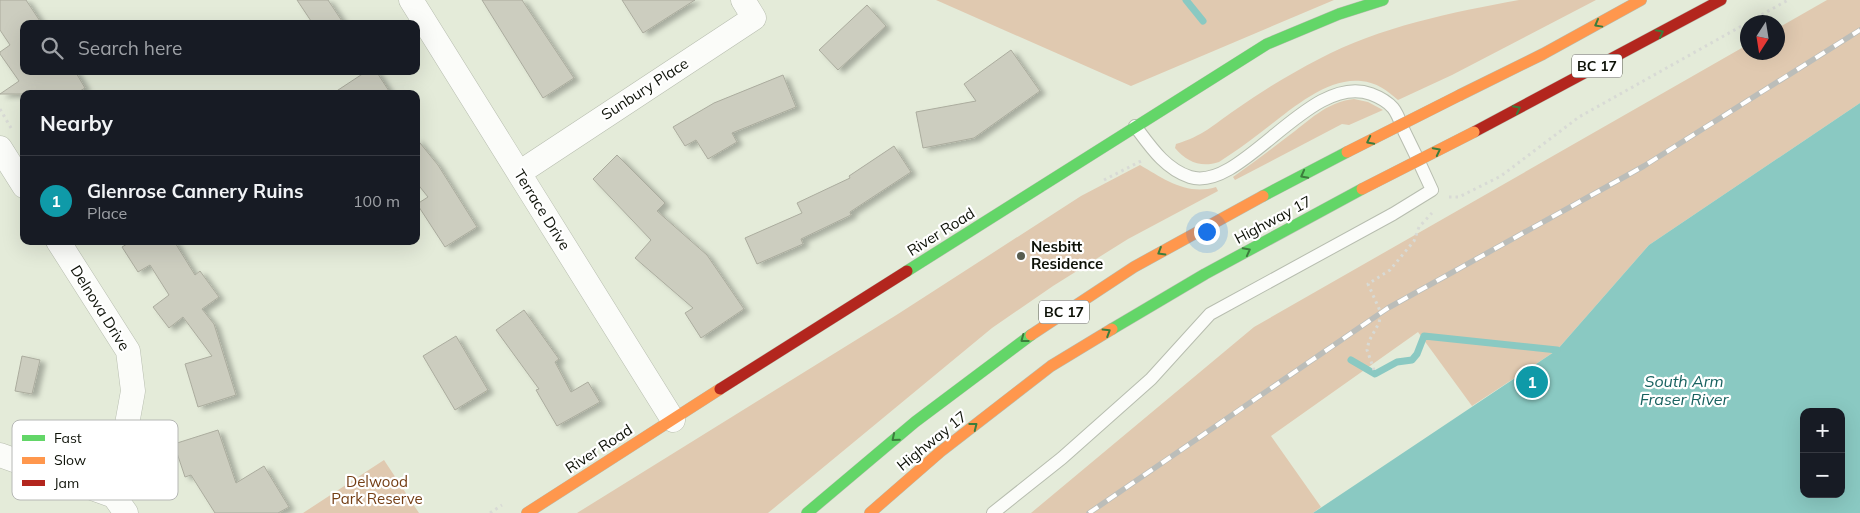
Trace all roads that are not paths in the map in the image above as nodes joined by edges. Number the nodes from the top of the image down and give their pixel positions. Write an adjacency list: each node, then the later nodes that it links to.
1 (411, 0): 8 (street, Terrace Drive)
2 (743, 0): 8 (street, Sunbury Place)
3 (1383, 0): 6 (main road, River Road)
4 (1641, 0): 18 (main road, Highway 17 / BC 17, one-way to 18, bridge)
5 (1721, 0): 19 (main road, Highway 17 / BC 17, one-way to 5, bridge)
6 (1135, 126): 12 (main road, River Road); 20 (lane)
7 (0, 148): 9 (street)
8 (519, 173): 12 (street, Terrace Drive)
9 (20, 180)
10 (61, 245): 11 (street, Delnova Drive)
11 (130, 420)
12 (673, 420): 17 (main road, River Road)
13 (0, 455): 14 (street)
14 (12, 460)
15 (108, 500): 16 (street)
16 (120, 505)
17 (527, 513)
18 (808, 513)
19 (870, 513)
20 (993, 513)

